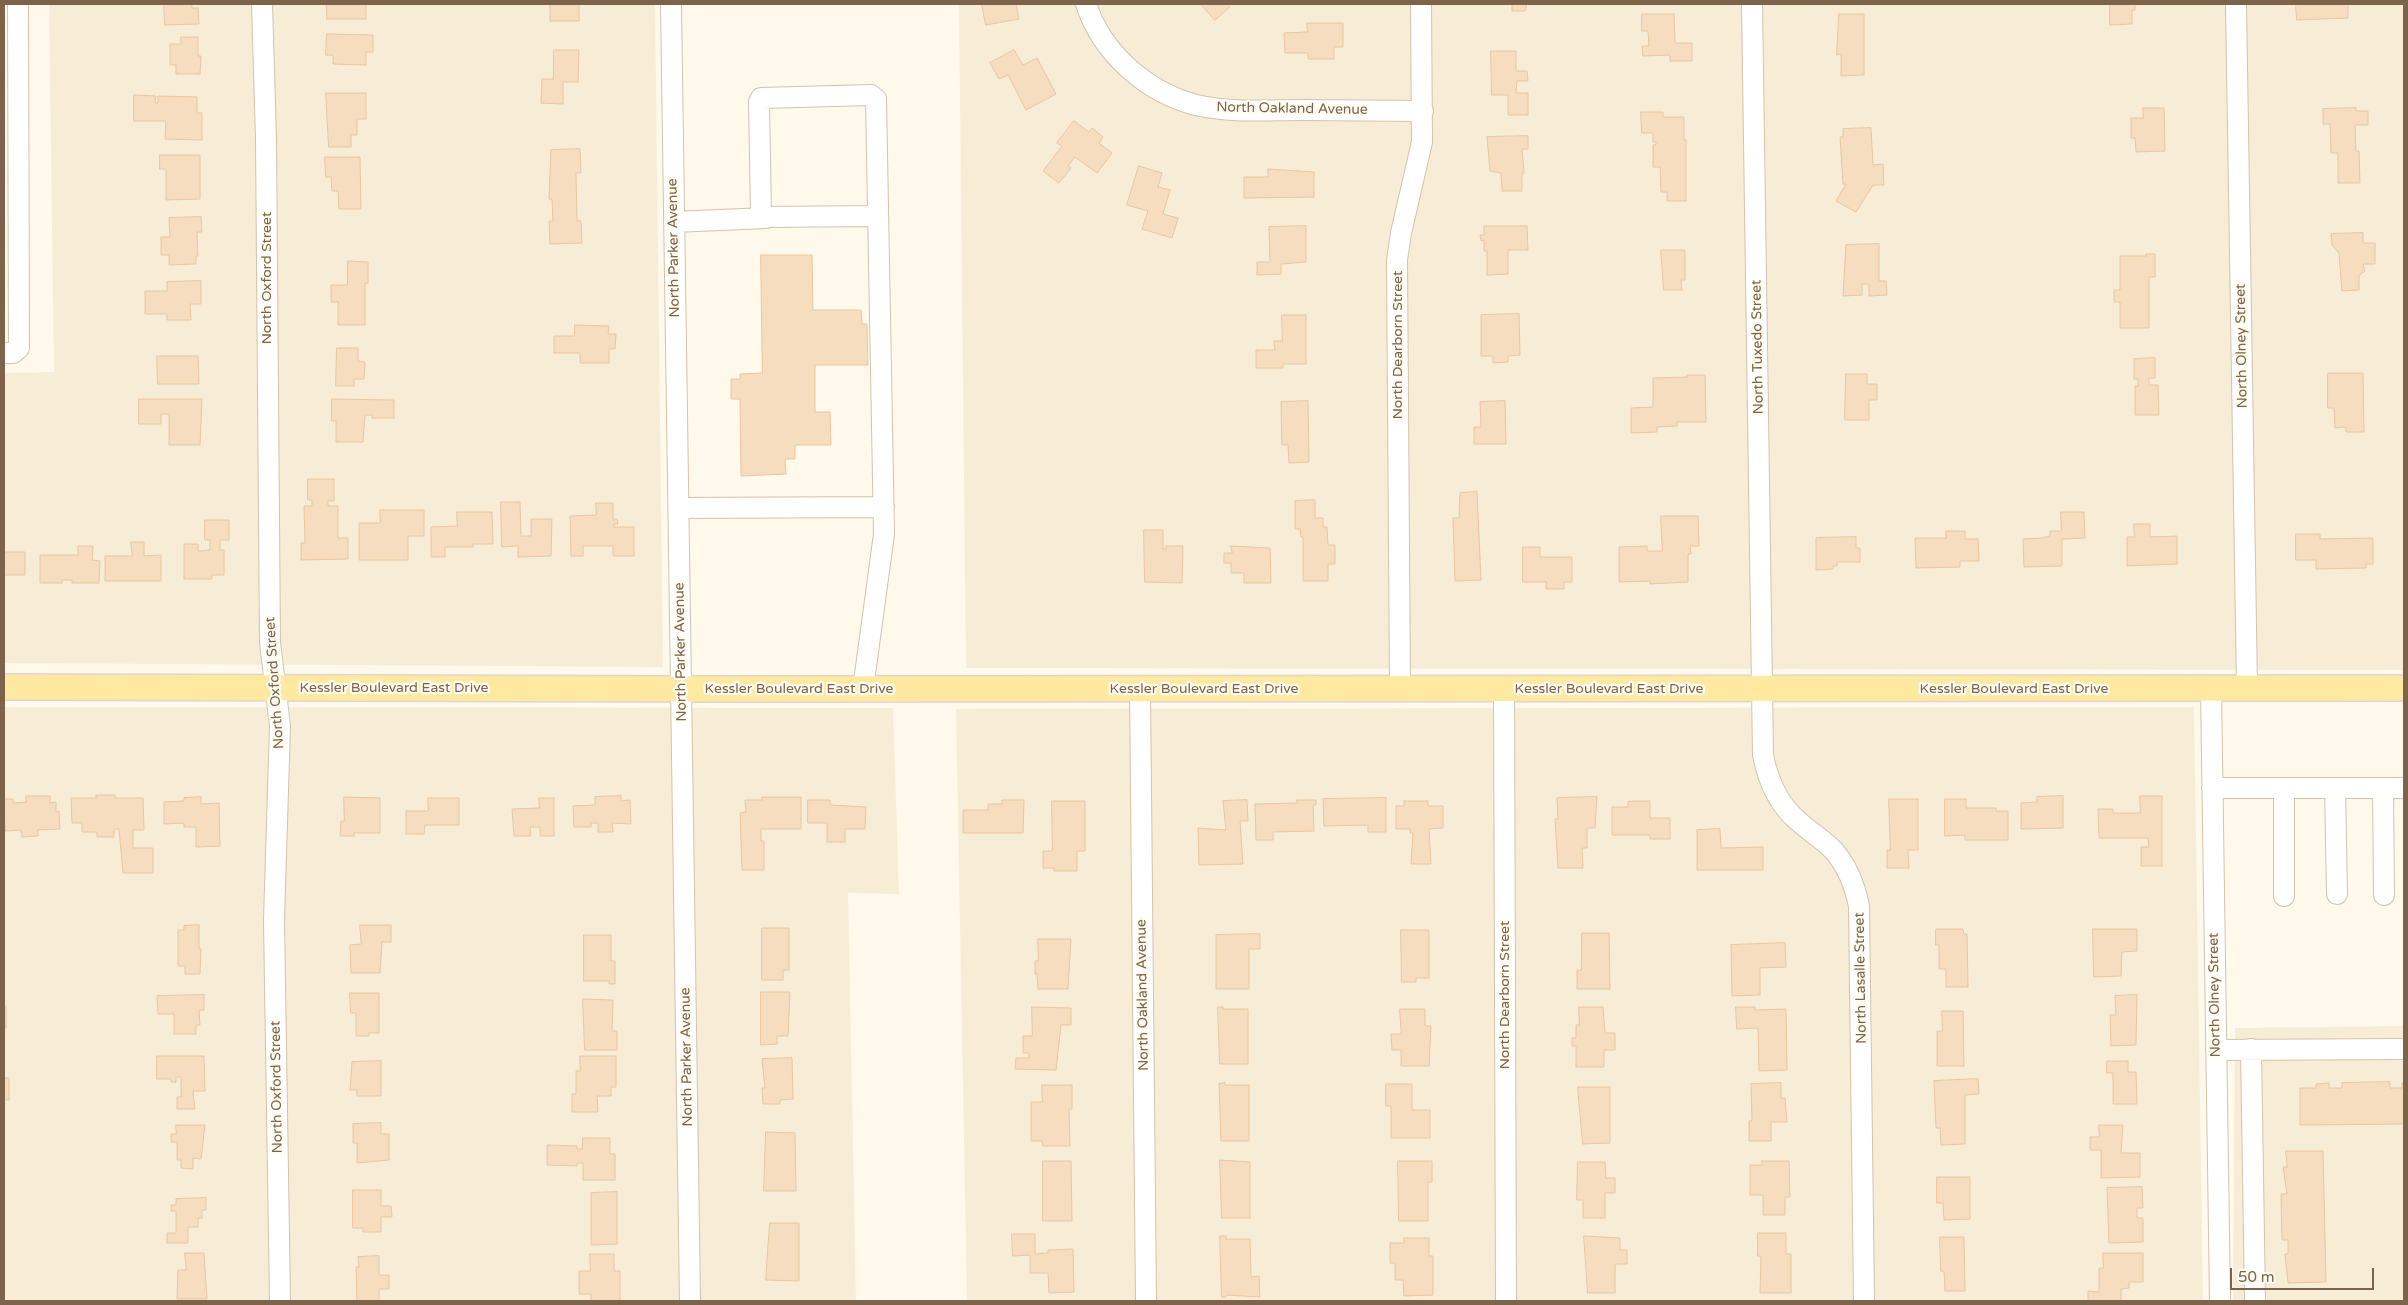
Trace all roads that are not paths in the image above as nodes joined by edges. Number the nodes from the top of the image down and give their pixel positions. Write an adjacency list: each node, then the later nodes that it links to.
1 (18, 4): 12 (street)
2 (262, 4): 16 (street, North Oxford Street)
3 (671, 4): 11 (street, North Parker Avenue)
4 (1086, 4): 8 (street, North Oakland Avenue)
5 (1421, 4): 8 (street, North Dearborn Street)
6 (1752, 4): 25 (street, North Tuxedo Street)
7 (2236, 4): 19 (street, North Olney Street)
8 (1423, 111): 24 (street, North Dearborn Street)
9 (878, 216): 10 (street); 10 (street); 13 (street)
10 (766, 218): 11 (street)
11 (674, 222): 14 (street, North Parker Avenue)
12 (4, 353)
13 (884, 507): 14 (street); 22 (street)
14 (679, 508): 21 (street, North Parker Avenue)
15 (4, 687): 16 (main road, Kessler Boulevard East Drive)
16 (275, 687): 21 (main road, Kessler Boulevard East Drive); 37 (street, North Oxford Street)
17 (1504, 688): 24 (main road, Kessler Boulevard East Drive); 25 (main road, Kessler Boulevard East Drive); 40 (street, North Dearborn Street)
18 (2211, 688): 19 (main road, Kessler Boulevard East Drive); 25 (main road, Kessler Boulevard East Drive); 26 (street, North Olney Street)
19 (2248, 688): 20 (main road, Kessler Boulevard East Drive)
20 (2404, 688)
21 (681, 689): 22 (main road, Kessler Boulevard East Drive); 38 (street, North Parker Avenue)
22 (863, 689): 23 (main road, Kessler Boulevard East Drive)
23 (1140, 689): 24 (main road, Kessler Boulevard East Drive); 39 (street, North Oakland Avenue)
24 (1400, 689)
25 (1764, 689): 41 (street, North Lasalle Street)
26 (2212, 788): 27 (street); 36 (street, North Olney Street)
27 (2284, 788): 28 (street); 33 (street)
28 (2335, 788): 29 (street); 31 (street)
29 (2383, 788): 30 (street); 32 (street)
30 (2404, 788)
31 (2337, 894)
32 (2384, 895)
33 (2284, 896)
34 (2251, 1049): 35 (street); 36 (street); 43 (street)
35 (2404, 1049)
36 (2216, 1050): 42 (street, North Olney Street)
37 (280, 1301)
38 (690, 1301)
39 (1146, 1301)
40 (1506, 1301)
41 (1864, 1301)
42 (2220, 1301)
43 (2255, 1301)

